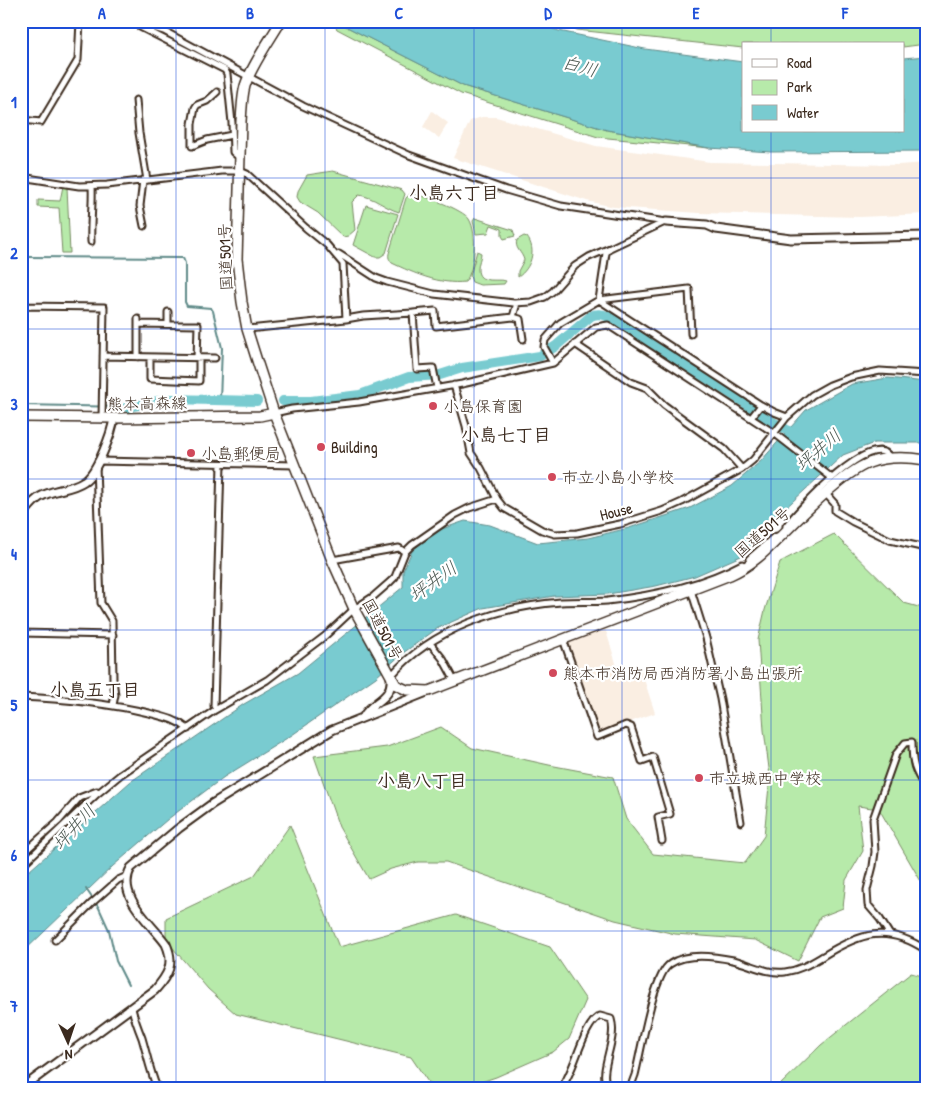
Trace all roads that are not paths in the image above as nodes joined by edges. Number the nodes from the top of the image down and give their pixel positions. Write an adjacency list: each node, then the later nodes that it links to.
1 (80, 21): 7 (street)
2 (130, 21): 4 (street); 8 (street)
3 (281, 21): 4 (main road, 国道501号)
4 (251, 73): 9 (main road, 国道501号); 14 (street)
5 (217, 92): 8 (street)
6 (136, 100): 12 (street)
7 (21, 120)
8 (232, 135): 9 (street)
9 (240, 158): 10 (main road, 国道501号)
10 (240, 171): 12 (street); 18 (street); 30 (main road, 国道501号)
11 (23, 177): 13 (street); 20 (street)
12 (145, 180): 13 (street); 15 (street)
13 (92, 186): 17 (street)
14 (666, 222): 16 (street); 19 (street)
15 (144, 226)
16 (926, 236)
17 (91, 242)
18 (330, 248): 22 (street); 28 (street)
19 (610, 248): 21 (street); 22 (street)
20 (22, 264): 23 (street)
21 (599, 300): 31 (street); 39 (street); 43 (street)
22 (517, 303): 27 (street)
23 (21, 306): 24 (street); 34 (street)
24 (21, 312)
25 (168, 312): 29 (street)
26 (413, 313): 27 (street); 28 (street); 42 (street)
27 (513, 317): 32 (street)
28 (346, 319): 30 (street)
29 (168, 324): 35 (street); 37 (street)
30 (247, 329): 44 (main road, 国道501号)
31 (692, 334)
32 (523, 339)
33 (575, 344): 39 (street); 48 (street); 56 (street)
34 (103, 356): 35 (street); 46 (street)
35 (138, 357): 36 (street)
36 (150, 357): 37 (street); 37 (street)
37 (198, 358): 38 (street)
38 (215, 358)
39 (553, 363): 41 (street)
40 (926, 374): 49 (street, House)
41 (454, 385): 42 (street); 59 (street)
42 (437, 388): 44 (street)
43 (761, 405): 48 (street); 49 (street)
44 (274, 413): 47 (main road, 熊本高森線); 55 (main road, 国道501号)
45 (21, 417): 46 (main road, 熊本高森線)
46 (102, 418): 47 (main road, 熊本高森線)
47 (114, 418): 53 (street)
48 (751, 418): 50 (street)
49 (786, 418): 50 (street, House)
50 (776, 433): 56 (street, House); 57 (street)
51 (890, 458): 52 (main road, 国道501号); 57 (street); 58 (main road, 国道501号)
52 (926, 460)
53 (97, 463): 54 (street); 60 (street); 68 (street)
54 (221, 464): 55 (street); 76 (street)
55 (296, 465): 64 (main road, 国道501号)
56 (742, 469): 59 (street, House)
57 (830, 477): 61 (street)
58 (826, 494): 61 (main road, 国道501号); 62 (street)
59 (497, 499): 63 (street)
60 (21, 516)
61 (782, 535): 65 (main road, 国道501号); 70 (street)
62 (926, 548)
63 (406, 552): 64 (street); 66 (street)
64 (332, 560): 66 (main road, 国道501号)
65 (691, 590): 69 (main road, 国道501号); 81 (street)
66 (355, 611): 71 (main road, 国道501号); 78 (street)
67 (21, 633): 68 (street)
68 (113, 635): 75 (street)
69 (564, 639): 72 (main road, 国道501号); 82 (street)
70 (430, 643): 71 (street); 72 (street)
71 (390, 675): 73 (main road, 国道501号); 77 (street)
72 (455, 682): 73 (main road, 国道501号)
73 (429, 691): 77 (street)
74 (21, 697): 75 (street)
75 (113, 705): 78 (street)
76 (214, 706)
77 (364, 716): 85 (street)
78 (188, 729): 80 (street)
79 (926, 789): 86 (street)
80 (102, 790): 83 (street); 84 (street)
81 (740, 822)
82 (662, 841)
83 (21, 855)
84 (21, 866)
85 (127, 876): 87 (street); 89 (street)
86 (890, 935): 88 (street); 94 (street)
87 (56, 940)
88 (926, 950)
89 (132, 1008): 90 (street); 91 (street)
90 (22, 1088)
91 (157, 1088)
92 (561, 1088): 93 (street)
93 (607, 1088)
94 (627, 1088)

